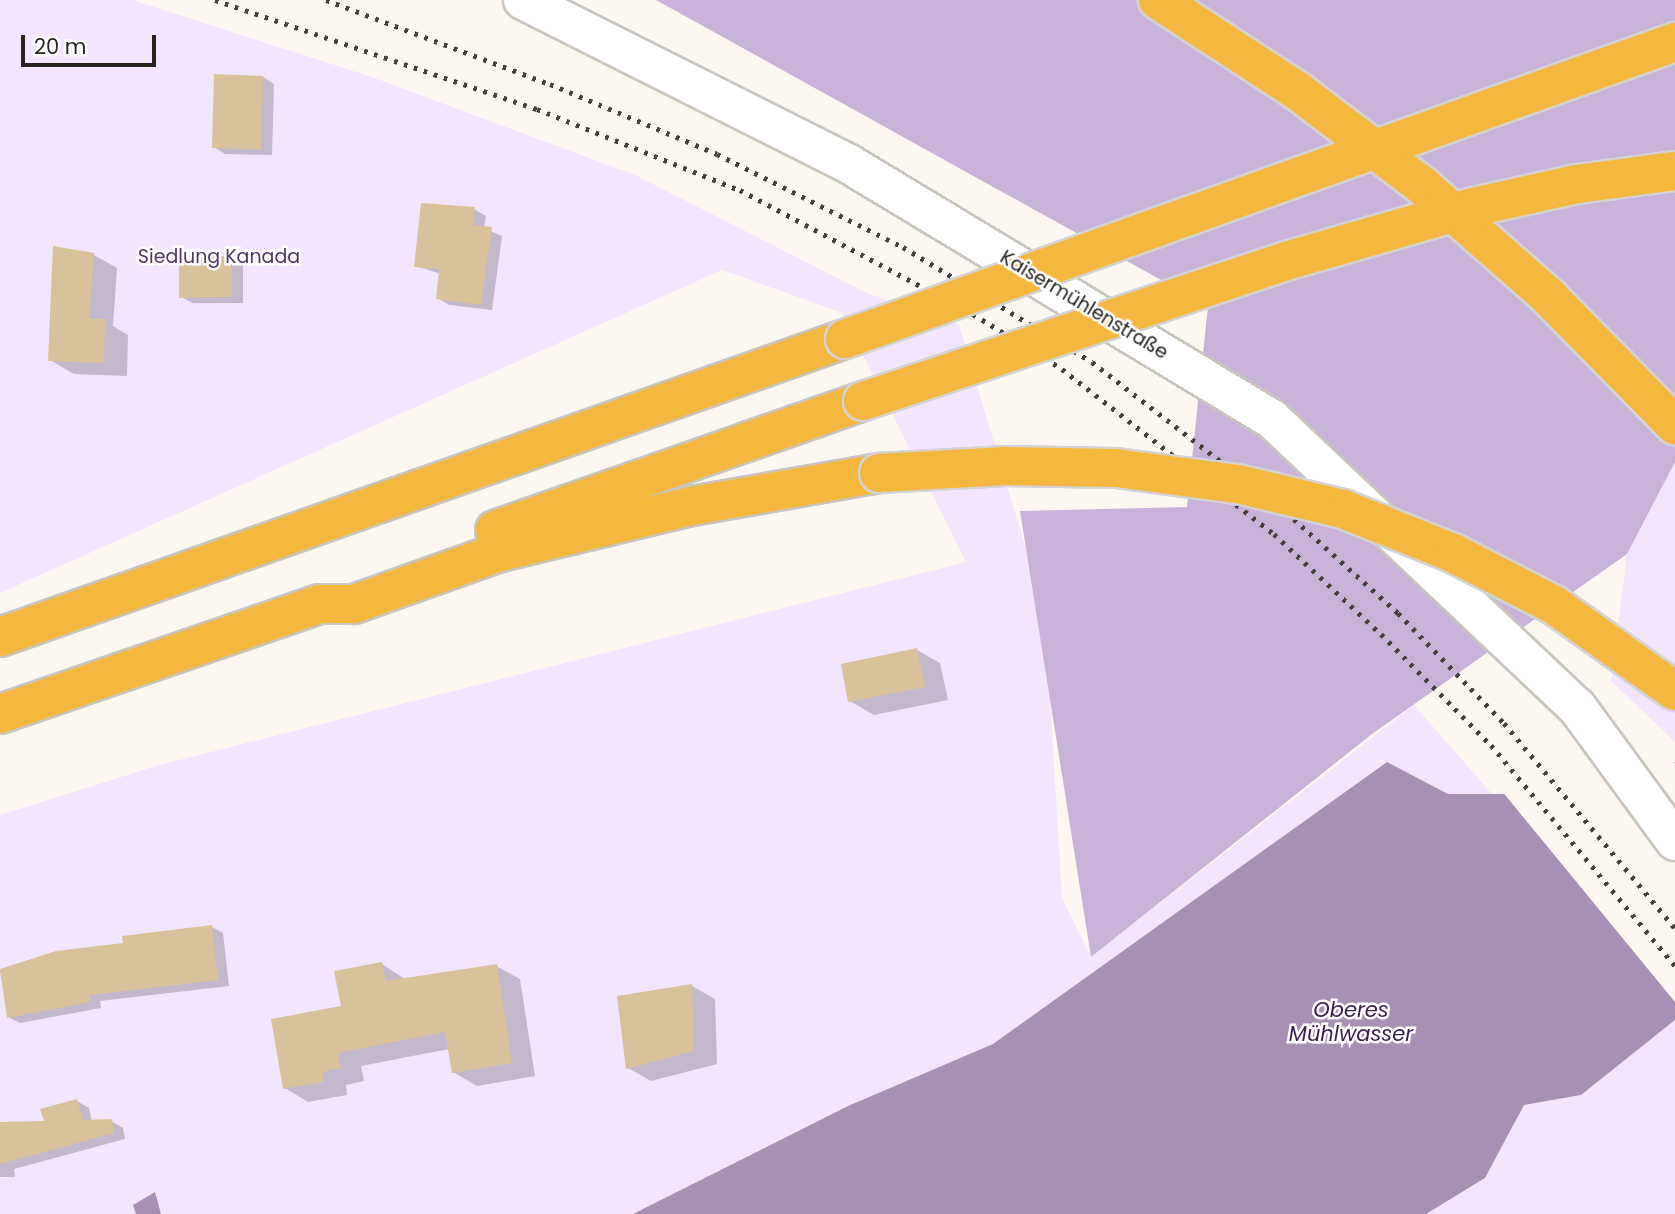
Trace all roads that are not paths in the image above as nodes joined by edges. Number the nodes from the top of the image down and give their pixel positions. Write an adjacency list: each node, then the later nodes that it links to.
1 (523, 0): 10 (street, Kaisermühlenstraße)
2 (1158, 0): 5 (highway, bridge)
3 (1675, 42): 7 (highway, bridge)
4 (1675, 171): 6 (highway, bridge)
5 (1675, 425)
6 (320, 604): 8 (highway, bridge); 9 (highway)
7 (0, 636)
8 (1675, 691)
9 (0, 714)
10 (1675, 841)

